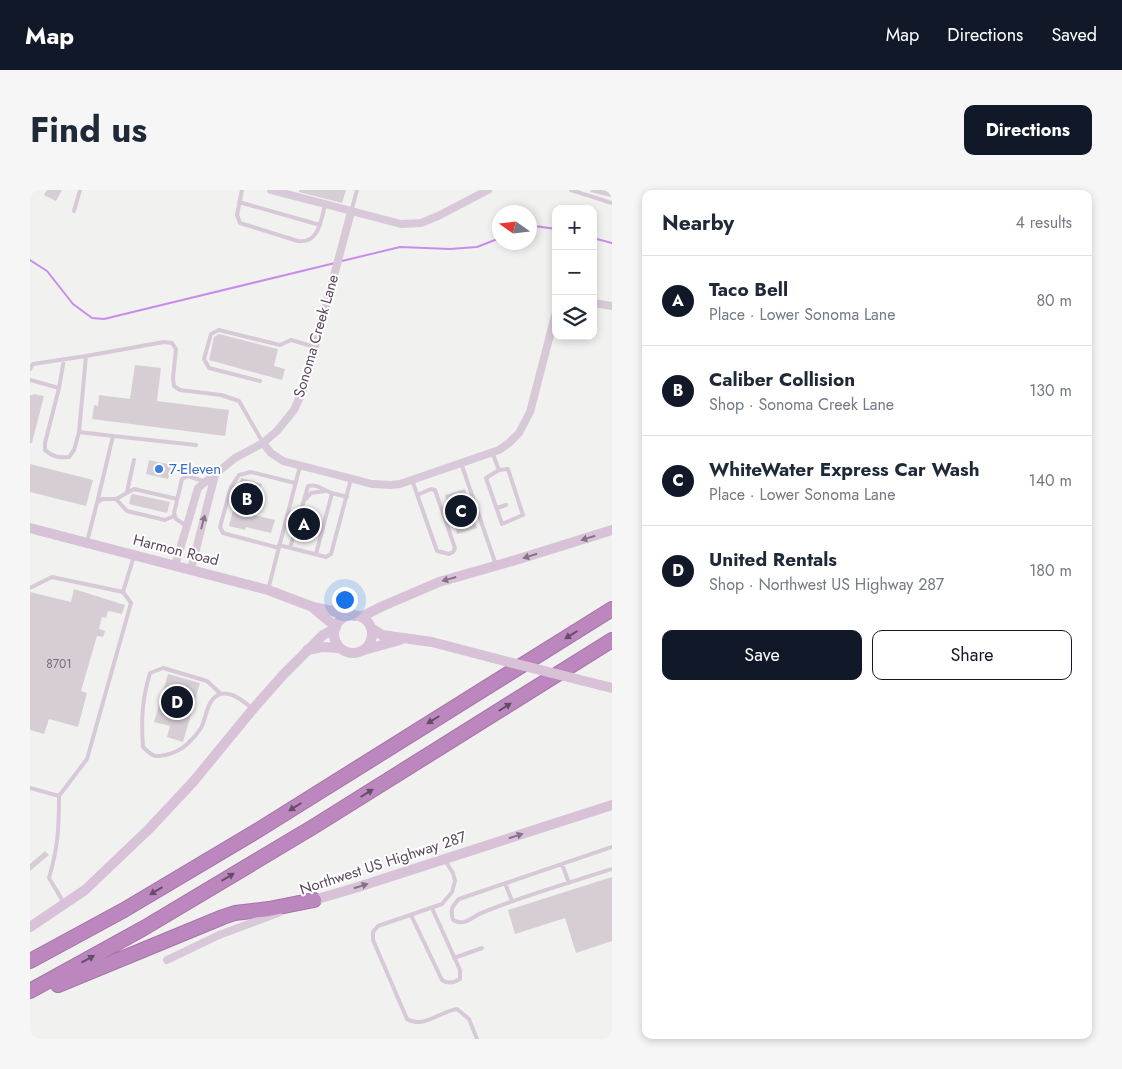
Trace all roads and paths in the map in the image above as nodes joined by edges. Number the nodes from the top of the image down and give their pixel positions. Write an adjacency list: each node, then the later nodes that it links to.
1 (80, 190): 10 (lane)
2 (242, 190): 7 (lane)
3 (271, 190): 9 (street)
4 (357, 190): 11 (lane, Sonoma Creek Lane)
5 (488, 190): 11 (street)
6 (571, 190): 8 (lane)
7 (239, 202): 12 (lane); 12 (lane)
8 (612, 203)
9 (325, 205): 11 (street); 12 (lane)
10 (74, 211)
11 (351, 212): 16 (street, Sonoma Creek Lane)
12 (320, 225)
13 (597, 304): 14 (street)
14 (612, 306)
15 (552, 327): 27 (street)
16 (314, 347): 21 (lane); 25 (street, Sonoma Creek Lane)
17 (86, 356): 18 (lane); 23 (lane); 25 (lane)
18 (64, 359): 19 (lane); 22 (lane)
19 (30, 369)
20 (30, 380): 22 (lane)
21 (260, 381)
22 (59, 388): 23 (lane)
23 (78, 432): 24 (lane)
24 (113, 436): 26 (lane); 44 (lane)
25 (262, 443): 30 (street); 32 (street, Sonoma Creek Lane)
26 (196, 445)
27 (492, 452): 29 (street); 31 (lane)
28 (134, 460): 38 (lane)
29 (461, 463): 34 (street); 64 (lane)
30 (300, 466): 33 (street); 36 (lane)
31 (499, 470): 49 (lane); 49 (lane)
32 (215, 475): 35 (street, Sonoma Creek Lane); 65 (street, one-way to 32)
33 (351, 479): 34 (street); 41 (lane)
34 (412, 480): 40 (lane)
35 (206, 482): 43 (lane); 55 (street, Sonoma Creek Lane)
36 (296, 483): 59 (lane); 59 (lane)
37 (325, 491): 39 (lane); 45 (lane); 45 (lane)
38 (127, 492): 42 (lane); 43 (lane)
39 (332, 493): 41 (lane); 61 (lane)
40 (417, 495): 40 (lane)
41 (347, 497): 61 (lane)
42 (116, 499): 44 (lane); 51 (lane)
43 (177, 500): 53 (lane)
44 (97, 503): 58 (lane)
45 (302, 503): 60 (lane)
46 (506, 505): 49 (lane)
47 (136, 506): 51 (lane)
48 (147, 508): 52 (lane)
49 (497, 508)
50 (157, 511): 54 (lane)
51 (134, 512): 52 (lane)
52 (145, 515): 54 (lane)
53 (174, 516): 54 (lane); 55 (lane)
54 (155, 518)
55 (187, 526): 63 (street, Sonoma Creek Lane)
56 (30, 528): 58 (main road, Harmon Road)
57 (612, 530): 64 (main road, one-way to 64)
58 (87, 542): 62 (main road, Harmon Road)
59 (279, 547): 60 (lane); 67 (lane)
60 (290, 548): 61 (lane)
61 (316, 554)
62 (134, 556): 63 (main road, Harmon Road); 68 (lane)
63 (175, 566): 65 (main road, Harmon Road)
64 (496, 566): 71 (main road, one-way to 71)
65 (191, 569): 67 (main road, Harmon Road)
66 (30, 588): 68 (lane)
67 (268, 590): 69 (main road, Harmon Road)
68 (123, 592): 83 (lane)
69 (312, 607): 71 (main road, Harmon Road); 72 (main road, Harmon Road)
70 (612, 609): 102 (highway, one-way to 102)
71 (358, 616): 72 (main road); 73 (main road)
72 (335, 628): 76 (main road); 77 (main road)
73 (371, 628): 74 (main road); 78 (main road)
74 (404, 639): 78 (main road); 79 (main road, bridge)
75 (612, 640): 103 (highway, one-way to 75)
76 (340, 648): 77 (main road); 78 (main road)
77 (306, 651): 81 (main road)
78 (358, 652)
79 (612, 688)
80 (221, 694): 80 (lane); 81 (lane)
81 (253, 709): 94 (main road)
82 (30, 788): 83 (lane)
83 (59, 796): 94 (lane)
84 (612, 805): 86 (main road, Northwest US Highway 287, one-way to 84)
85 (612, 847): 87 (lane)
86 (444, 859): 91 (lane); 92 (main road, Northwest US Highway 287, one-way to 86)
87 (562, 864): 89 (lane); 90 (lane)
88 (612, 869): 90 (lane)
89 (505, 883): 93 (lane); 95 (lane)
90 (569, 883): 93 (lane)
91 (446, 899): 95 (lane); 96 (lane)
92 (314, 900): 101 (street, Northwest US Highway 287); 104 (highway)
93 (512, 901): 95 (lane)
94 (64, 904): 98 (main road)
95 (454, 904)
96 (432, 908): 97 (lane); 100 (lane)
97 (411, 915): 100 (lane); 105 (lane)
98 (30, 927)
99 (482, 948): 100 (lane)
100 (454, 958)
101 (167, 960)
102 (30, 961)
103 (30, 991)
104 (30, 997)
105 (477, 1039)

